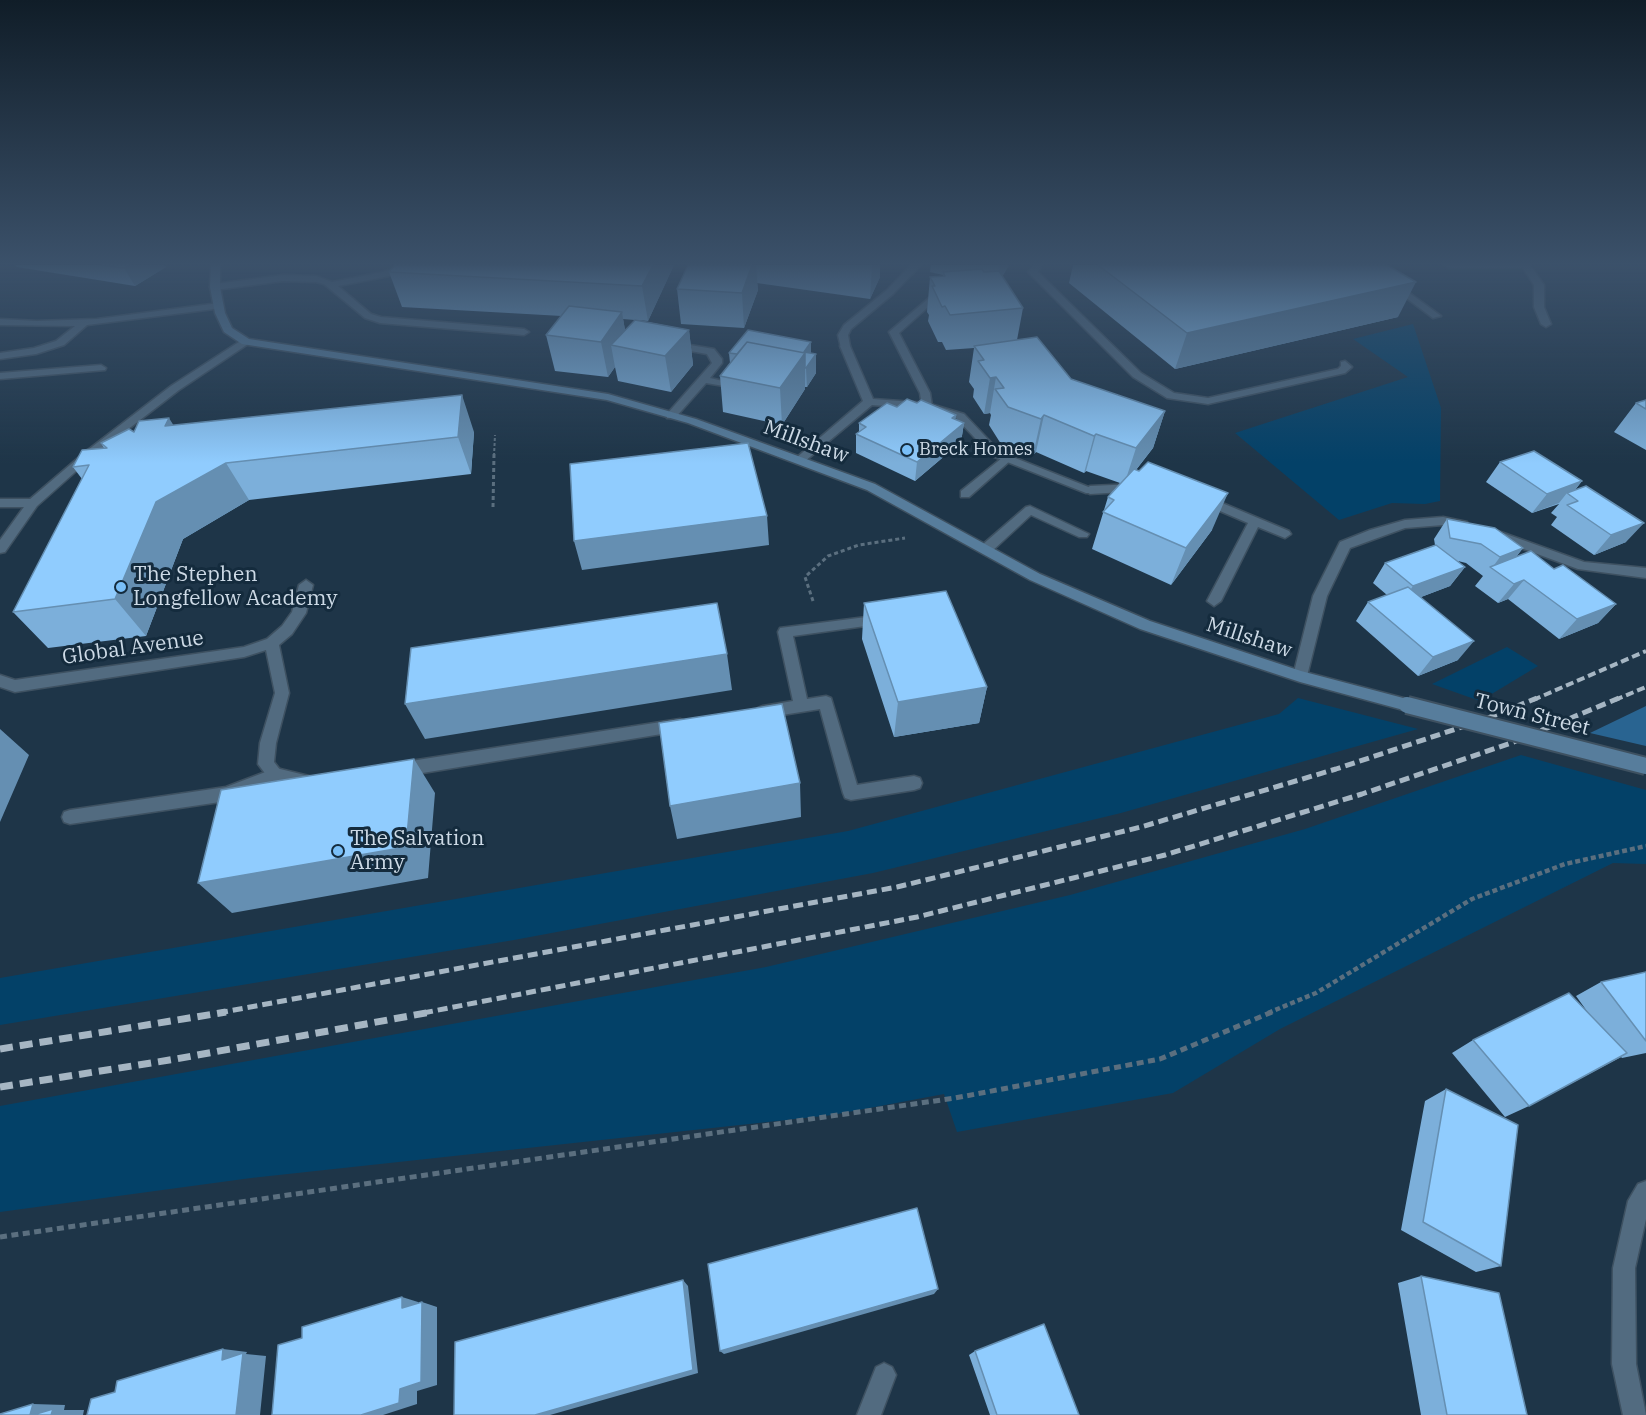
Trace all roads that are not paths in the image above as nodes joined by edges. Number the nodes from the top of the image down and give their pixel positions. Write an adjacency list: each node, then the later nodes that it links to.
1 (74, 331): 9 (street)
2 (230, 331): 8 (street)
3 (512, 331): 7 (street)
4 (845, 331): 18 (street)
5 (895, 331): 19 (street)
6 (1093, 331): 12 (street)
7 (524, 332)
8 (246, 342): 20 (street, Millshaw); 27 (street)
9 (60, 343): 11 (street); 14 (street)
10 (665, 344): 16 (street)
11 (0, 356)
12 (1345, 364)
13 (101, 368): 14 (street)
14 (31, 373): 15 (street)
15 (0, 376)
16 (703, 380): 17 (street); 20 (street)
17 (732, 386)
18 (868, 402): 19 (street); 22 (street)
19 (927, 406): 21 (street)
20 (671, 416): 22 (street, Millshaw)
21 (1007, 458): 23 (street); 24 (street)
22 (800, 460): 32 (street, Millshaw)
23 (1149, 487)
24 (965, 494)
25 (1193, 495): 28 (street)
26 (0, 503): 27 (street)
27 (33, 503): 31 (street)
28 (1255, 521): 30 (street); 35 (street)
29 (1083, 534): 32 (street)
30 (1285, 534)
31 (0, 549)
32 (986, 549): 38 (street, Millshaw)
33 (1646, 573): 38 (street)
34 (306, 585): 37 (street, Global Avenue)
35 (1214, 601)
36 (900, 618): 41 (street)
37 (272, 643): 39 (street, Global Avenue); 46 (street)
38 (1300, 676): 40 (street, Millshaw)
39 (0, 681)
40 (1407, 705): 44 (street, Town Street, bridge)
41 (801, 706): 42 (street); 48 (street)
42 (743, 715)
43 (696, 723): 45 (street)
44 (1646, 766)
45 (386, 772)
46 (276, 775): 47 (street); 49 (street)
47 (328, 781)
48 (914, 783)
49 (70, 817)
50 (1646, 1192): 53 (street)
51 (884, 1375): 52 (street)
52 (869, 1415)
53 (1635, 1415)

